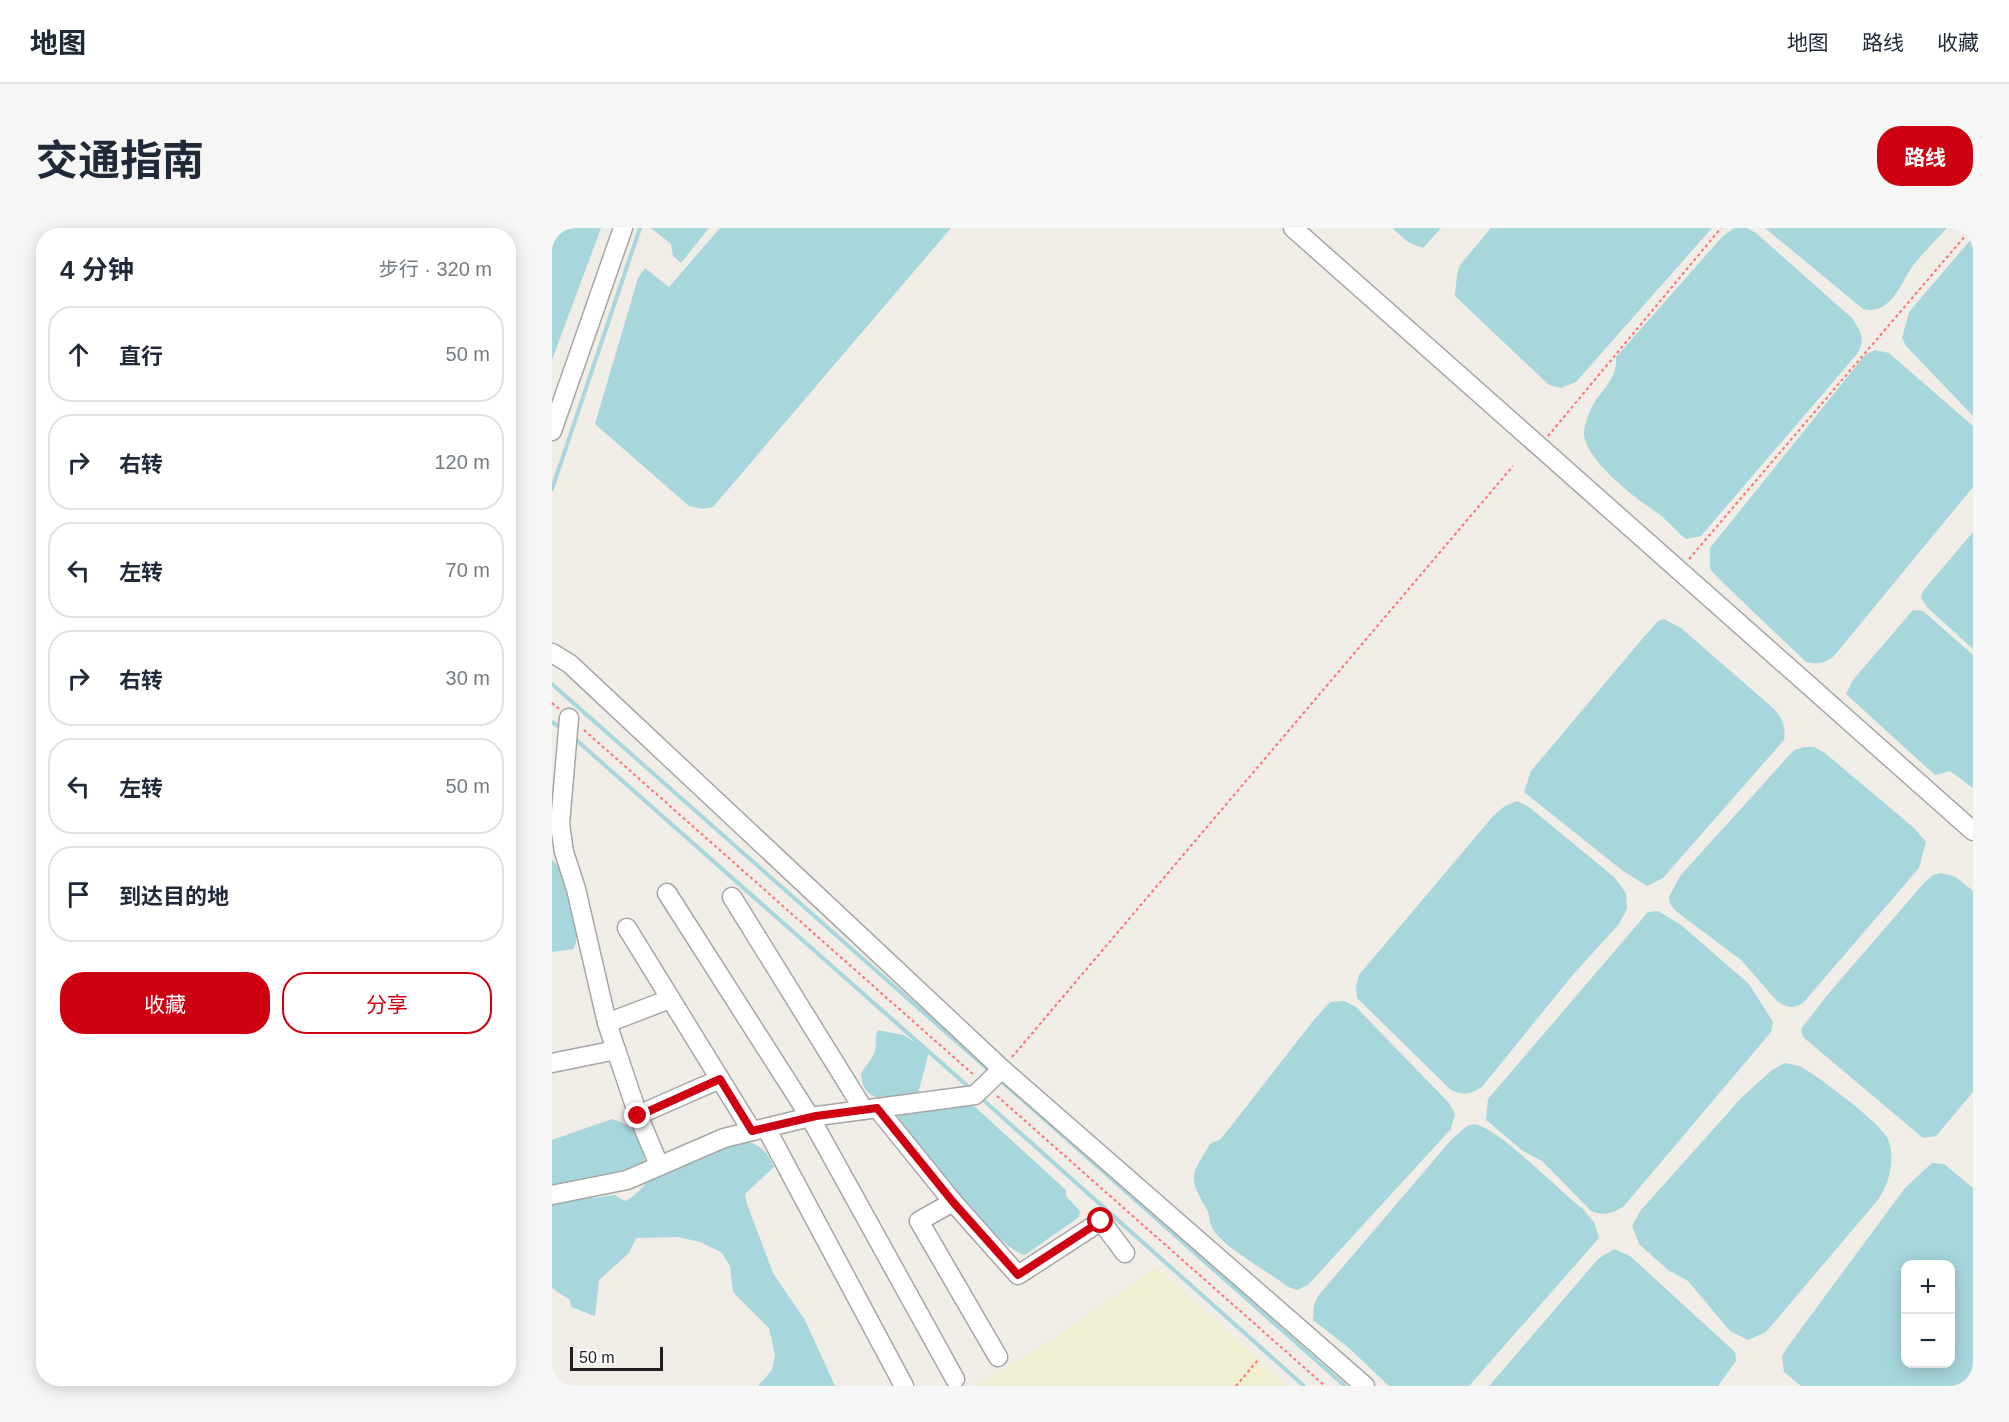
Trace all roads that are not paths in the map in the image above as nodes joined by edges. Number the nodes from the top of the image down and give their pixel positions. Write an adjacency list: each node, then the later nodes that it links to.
1 (623, 228): 3 (street)
2 (1293, 228): 6 (street)
3 (552, 431)
4 (552, 653): 15 (street)
5 (569, 728): 11 (street)
6 (1973, 831)
7 (667, 893): 18 (street)
8 (732, 897): 16 (street)
9 (627, 928): 10 (street)
10 (670, 999): 11 (street); 14 (street)
11 (607, 1023): 12 (street)
12 (616, 1050): 13 (street); 17 (street)
13 (552, 1063)
14 (720, 1079): 17 (street); 19 (street)
15 (989, 1082): 16 (street); 27 (street)
16 (870, 1109): 18 (street); 22 (street)
17 (638, 1116): 20 (street)
18 (810, 1117): 19 (street); 25 (street)
19 (759, 1129): 20 (street); 26 (street)
20 (660, 1166): 21 (street)
21 (552, 1195)
22 (953, 1202): 23 (street); 24 (street)
23 (1125, 1253)
24 (998, 1357)
25 (955, 1379)
26 (904, 1386)
27 (1365, 1386)

